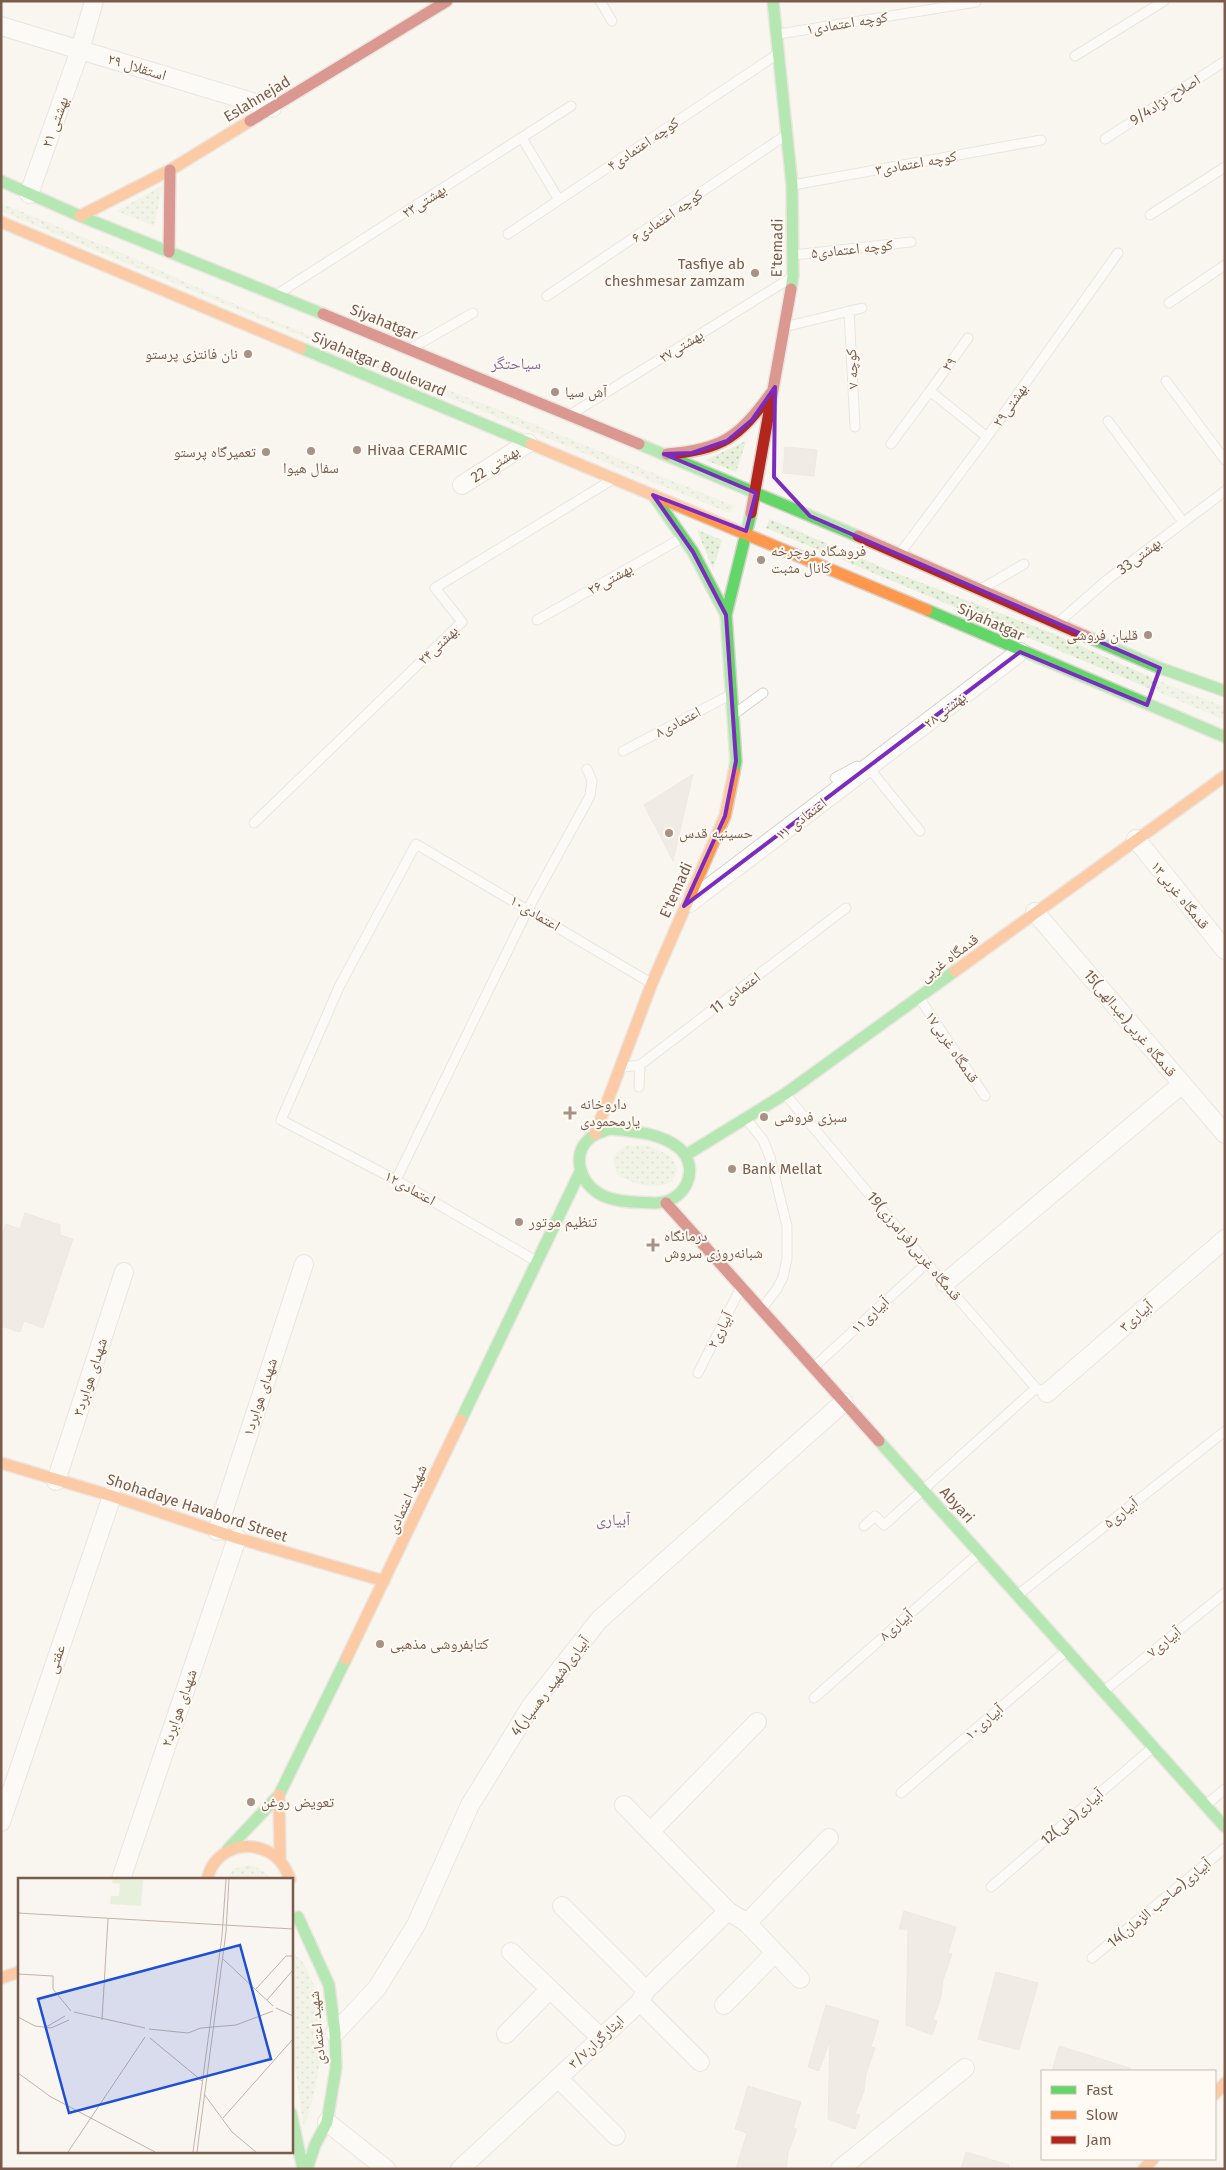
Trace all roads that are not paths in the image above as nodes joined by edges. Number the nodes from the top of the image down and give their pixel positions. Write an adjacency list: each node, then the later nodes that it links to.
1 (94, 1): 10 (street, ۲۱ بهشتی)
2 (446, 1): 15 (street, Eslahnejad)
3 (600, 1): 7 (lane)
4 (773, 1): 9 (street, E'temadi)
5 (1164, 1): 12 (lane)
6 (976, 2): 9 (lane, کوچه اعتمادی۱)
7 (612, 20)
8 (1, 26): 10 (street, ۲۹ استقلال)
9 (776, 34): 11 (street, E'temadi)
10 (80, 50): 15 (street, ۲۹ استقلال); 24 (street, ۲۱ بهشتی)
11 (779, 54): 16 (street, E'temadi); 25 (lane, کوچه اعتمادی۴)
12 (1075, 56)
13 (1225, 61): 18 (lane, 9/4اصلاح نژاد)
14 (571, 106): 17 (lane, ۲۳بهشتی)
15 (272, 108): 21 (street, Eslahnejad)
16 (786, 135): 23 (street, E'temadi); 37 (lane, کوچه اعتمادی۶)
17 (522, 138): 25 (lane); 36 (lane, ۲۳بهشتی)
18 (1105, 139)
19 (1041, 140): 23 (lane, کوچه اعتمادی۳)
20 (1225, 167): 26 (lane)
21 (170, 170): 27 (street, Eslahnejad); 31 (street)
22 (1, 181): 24 (street, Siyahatgar)
23 (792, 185): 33 (street, E'temadi)
24 (29, 194): 27 (street, Siyahatgar)
25 (559, 200): 29 (lane, کوچه اعتمادی۴)
26 (1150, 215)
27 (80, 216): 31 (street, Siyahatgar)
28 (1, 222): 53 (street, Siyahatgar Boulevard)
29 (508, 234)
30 (911, 242): 33 (lane, کوچه اعتمادی۵)
31 (169, 252): 36 (street, Siyahatgar)
32 (1118, 253): 52 (lane, ۲۹بهشتی)
33 (794, 255): 35 (street, E'temadi)
34 (1225, 265): 38 (lane)
35 (794, 276): 42 (street, E'temadi); 49 (lane, ۲۷بهشتی)
36 (277, 295): 44 (street, Siyahatgar)
37 (547, 296)
38 (1169, 303)
39 (862, 308): 40 (lane)
40 (849, 311): 42 (lane); 51 (lane, کوچه ۷)
41 (473, 313): 44 (lane)
42 (785, 327): 46 (street, E'temadi)
43 (968, 338): 47 (lane, ۲۹)
44 (410, 349): 49 (street, Siyahatgar)
45 (1166, 381): 57 (lane)
46 (775, 387): 48 (street, E'temadi); 55 (street)
47 (930, 391): 52 (lane); 54 (lane, ۲۹)
48 (772, 403): 56 (street); 61 (street, E'temadi)
49 (568, 416): 55 (street, Siyahatgar)
50 (1108, 421): 65 (lane)
51 (855, 427)
52 (987, 437): 68 (lane, ۲۹بهشتی)
53 (528, 443): 58 (street, Siyahatgar Boulevard); 59 (street, 22 بهشتی)
54 (891, 444)
55 (664, 454): 61 (street, Siyahatgar)
56 (772, 460)
57 (1225, 460)
58 (614, 478): 63 (street, Siyahatgar Boulevard); 86 (lane, ۲۴بهشتی)
59 (462, 485)
60 (1225, 491): 65 (lane, 33بهشتی)
61 (756, 493): 64 (street, Siyahatgar); 66 (street, E'temadi)
62 (784, 493): 64 (street)
63 (653, 495): 66 (street, Siyahatgar Boulevard); 67 (street)
64 (810, 516): 68 (street, Siyahatgar)
65 (1183, 522): 73 (lane, 33بهشتی)
66 (746, 531): 71 (street, E'temadi); 74 (street, Siyahatgar)
67 (682, 538): 71 (street); 72 (lane, ۲۶بهشتی)
68 (899, 555): 70 (street, Siyahatgar)
69 (1024, 564): 70 (lane)
70 (979, 590): 73 (street, Siyahatgar)
71 (726, 615): 76 (street, E'temadi)
72 (537, 620)
73 (1056, 623): 75 (street, Siyahatgar)
74 (1020, 652): 79 (street, Siyahatgar); 80 (street, ۲۸بهشتی)
75 (1225, 691)
76 (732, 693): 78 (street, E'temadi); 81 (lane, اعتمادی۸)
77 (764, 693): 78 (lane)
78 (734, 714): 89 (street, E'temadi)
79 (1225, 737)
80 (906, 740): 82 (street, ۲۸بهشتی); 85 (lane)
81 (623, 751)
82 (869, 768): 87 (lane); 89 (street, ۱۱ اعتمادی)
83 (587, 769): 91 (lane)
84 (1224, 777): 88 (street, قدمگاه غربی)
85 (835, 778)
86 (254, 823)
87 (920, 832)
88 (1136, 839): 92 (street, قدمگاه غربی); 93 (street, قدمگاه غربی۱۳)
89 (684, 906): 94 (street, E'temadi)
90 (846, 908): 96 (lane, 11 اعتمادی)
91 (528, 909): 94 (lane, اعتمادی۱۰); 103 (lane, اعتمادی۱۰); 108 (lane)
92 (1035, 912): 95 (street, قدمگاه غربی); 98 (street, 15قدمگاه غربی(عبدالهی))
93 (1225, 950)
94 (652, 984): 97 (street, E'temadi)
95 (920, 998): 100 (street, قدمگاه غربی); 101 (lane, قدمگاه غربی۱۷)
96 (640, 1064): 97 (lane, 11 اعتمادی); 99 (lane)
97 (620, 1067): 104 (street, E'temadi)
98 (1182, 1084): 105 (street, 15قدمگاه غربی(عبدالهی)); 117 (street)
99 (639, 1087)
100 (785, 1094): 102 (street, قدمگاه غربی); 114 (lane, 19قدمگاه غربی(فرامرزی))
101 (985, 1096)
102 (746, 1118): 106 (street, قدمگاه غربی); 119 (lane)
103 (281, 1120): 108 (lane, اعتمادی۱۲)
104 (595, 1134): 106 (street); 107 (street)
105 (1225, 1134)
106 (686, 1155): 109 (street)
107 (580, 1172): 109 (street); 111 (street, شهید اعتمادی)
108 (396, 1180): 113 (lane, اعتمادی۱۲)
109 (666, 1203): 118 (street, Abyari)
110 (575, 1206): 111 (street)
111 (558, 1214): 113 (street, شهید اعتمادی)
112 (1225, 1239): 122 (street, آبیاری۳)
113 (536, 1261): 133 (street, شهید اعتمادی)
114 (927, 1263): 117 (lane, 19قدمگاه غربی(فرامرزی)); 120 (lane, آبیاری۱۱)
115 (304, 1264): 130 (street, شهدای هوابرد۱)
116 (124, 1272): 126 (street, ۳شهدای هوابرد)
117 (945, 1283): 122 (lane, 19قدمگاه غربی(فرامرزی))
118 (741, 1287): 119 (street, Abyari); 121 (lane, آبیاری۲)
119 (761, 1309): 120 (street, Abyari)
120 (813, 1367): 123 (street, Abyari)
121 (698, 1373)
122 (1041, 1390): 127 (lane, آبیاری۳)
123 (844, 1402): 127 (street, Abyari); 172 (street, 4آبیاری(شهید رهسپار))
124 (1225, 1431): 135 (lane, آبیاری۵)
125 (1, 1463): 126 (street, Shohadaye Havabord Street)
126 (56, 1481): 128 (street, Shohadaye Havabord Street)
127 (923, 1490): 129 (lane, آبیاری۳); 132 (street, Abyari)
128 (112, 1496): 130 (street, Shohadaye Havabord Street); 146 (street, عفتی)
129 (864, 1526)
130 (217, 1531): 131 (street, Shohadaye Havabord Street)
131 (237, 1538): 133 (street, Shohadaye Havabord Street); 154 (street, شهدای هوابرد۲)
132 (979, 1552): 135 (street, Abyari); 138 (lane, آبیاری۸)
133 (384, 1581): 143 (street, شهید اعتمادی)
134 (1225, 1593): 137 (lane, آبیاری۷)
135 (1018, 1596): 136 (street, Abyari)
136 (1067, 1651): 137 (street, Abyari); 142 (lane, آبیاری۱۰)
137 (1103, 1691): 140 (street, Abyari)
138 (814, 1698)
139 (756, 1722): 148 (street)
140 (1152, 1747): 145 (street, Abyari); 156 (lane, 12آبیاری(علی))
141 (1225, 1789): 145 (lane)
142 (900, 1793)
143 (279, 1795): 151 (street); 152 (street)
144 (624, 1805): 148 (street)
145 (1205, 1805): 147 (street, Abyari)
146 (1, 1822)
147 (1225, 1827)
148 (651, 1831): 159 (street)
149 (829, 1838): 161 (street)
150 (1225, 1848): 165 (lane, 14آبیاری(صاحب الزمان))
151 (228, 1849): 152 (street); 153 (street)
152 (280, 1860): 155 (street)
153 (205, 1874)
154 (121, 1878)
155 (288, 1878)
156 (991, 1887)
157 (296, 1903): 160 (street, شهید اعتمادی)
158 (562, 1906): 170 (street)
159 (728, 1911): 161 (street); 170 (street, ایثارگران۳/۷)
160 (298, 1917): 162 (street); 172 (street, شهید اعتمادی)
161 (747, 1924): 164 (street)
162 (292, 1931)
163 (511, 1952): 169 (street)
164 (775, 1953): 168 (street); 171 (street)
165 (1092, 1958)
166 (18, 1972): 167 (street)
167 (1, 1978)
168 (800, 1979)
169 (549, 1990): 173 (street); 174 (street)
170 (643, 1996): 174 (street, ایثارگران۳/۷); 175 (street)
171 (724, 2005)
172 (335, 2033): 181 (street, شهید اعتمادی)
173 (506, 2034)
174 (600, 2037): 177 (street, ایثارگران۳/۷)
175 (700, 2062)
176 (965, 2068): 187 (street)
177 (558, 2078): 182 (street); 186 (street, ایثارگران۳/۷)
178 (1225, 2083): 179 (street)
179 (1216, 2093)
180 (292, 2118): 183 (street)
181 (327, 2122): 184 (street, شهید اعتمادی); 185 (street)
182 (616, 2136)
183 (303, 2169)
184 (307, 2169)
185 (386, 2169)
186 (460, 2169)
187 (840, 2169)

